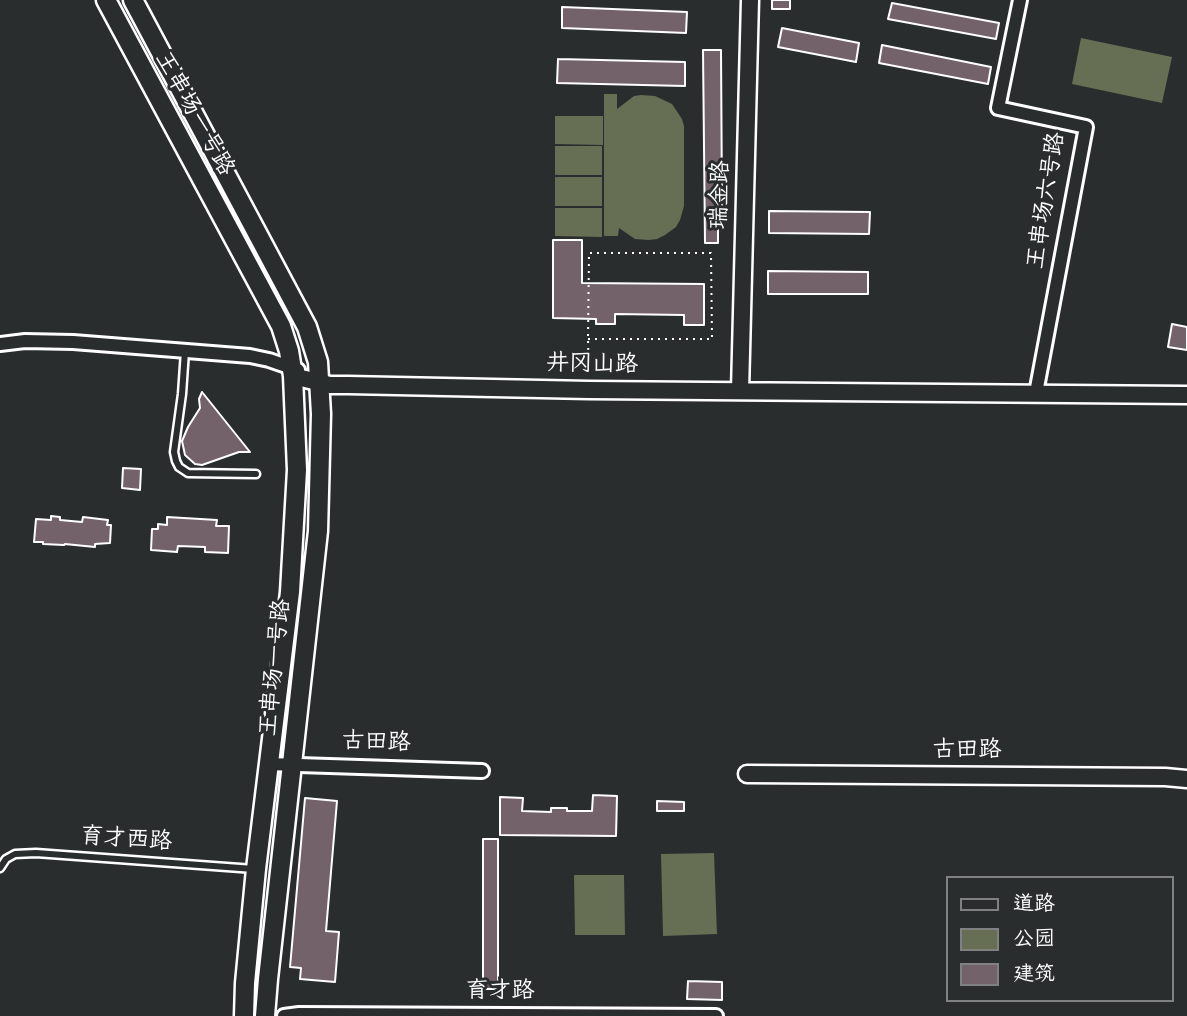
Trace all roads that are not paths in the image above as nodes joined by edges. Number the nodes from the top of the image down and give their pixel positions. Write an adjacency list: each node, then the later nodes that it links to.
1 (104, 0): 7 (main road, 王串场一号路)
2 (132, 0): 8 (main road, 王串场一号路)
3 (750, 0): 9 (street, 瑞金路)
4 (1020, 0): 10 (street, 王串场六号路)
5 (0, 346): 6 (street, 井冈山路)
6 (184, 353): 7 (street, 井冈山路); 13 (lane)
7 (292, 365): 8 (street, 井冈山路); 12 (main road, 王串场一号路); 14 (main road, 王串场一号路)
8 (320, 379): 9 (street, 井冈山路); 9 (street, 井冈山路); 15 (main road, 王串场一号路)
9 (740, 388): 10 (street, 井冈山路)
10 (1037, 391): 11 (street, 井冈山路)
11 (1187, 392)
12 (295, 419)
13 (256, 474)
14 (268, 764): 15 (street, 古田路); 20 (main road, 王串场一号路)
15 (291, 765): 16 (street, 古田路); 22 (main road, 王串场一号路)
16 (482, 771)
17 (747, 774): 18 (street, 古田路)
18 (1187, 779)
19 (0, 868): 20 (lane, 育才西路)
20 (256, 869): 21 (main road, 王串场一号路)
21 (244, 1016)
22 (265, 1016)
23 (284, 1016): 24 (street, 育才路)
24 (716, 1016)

